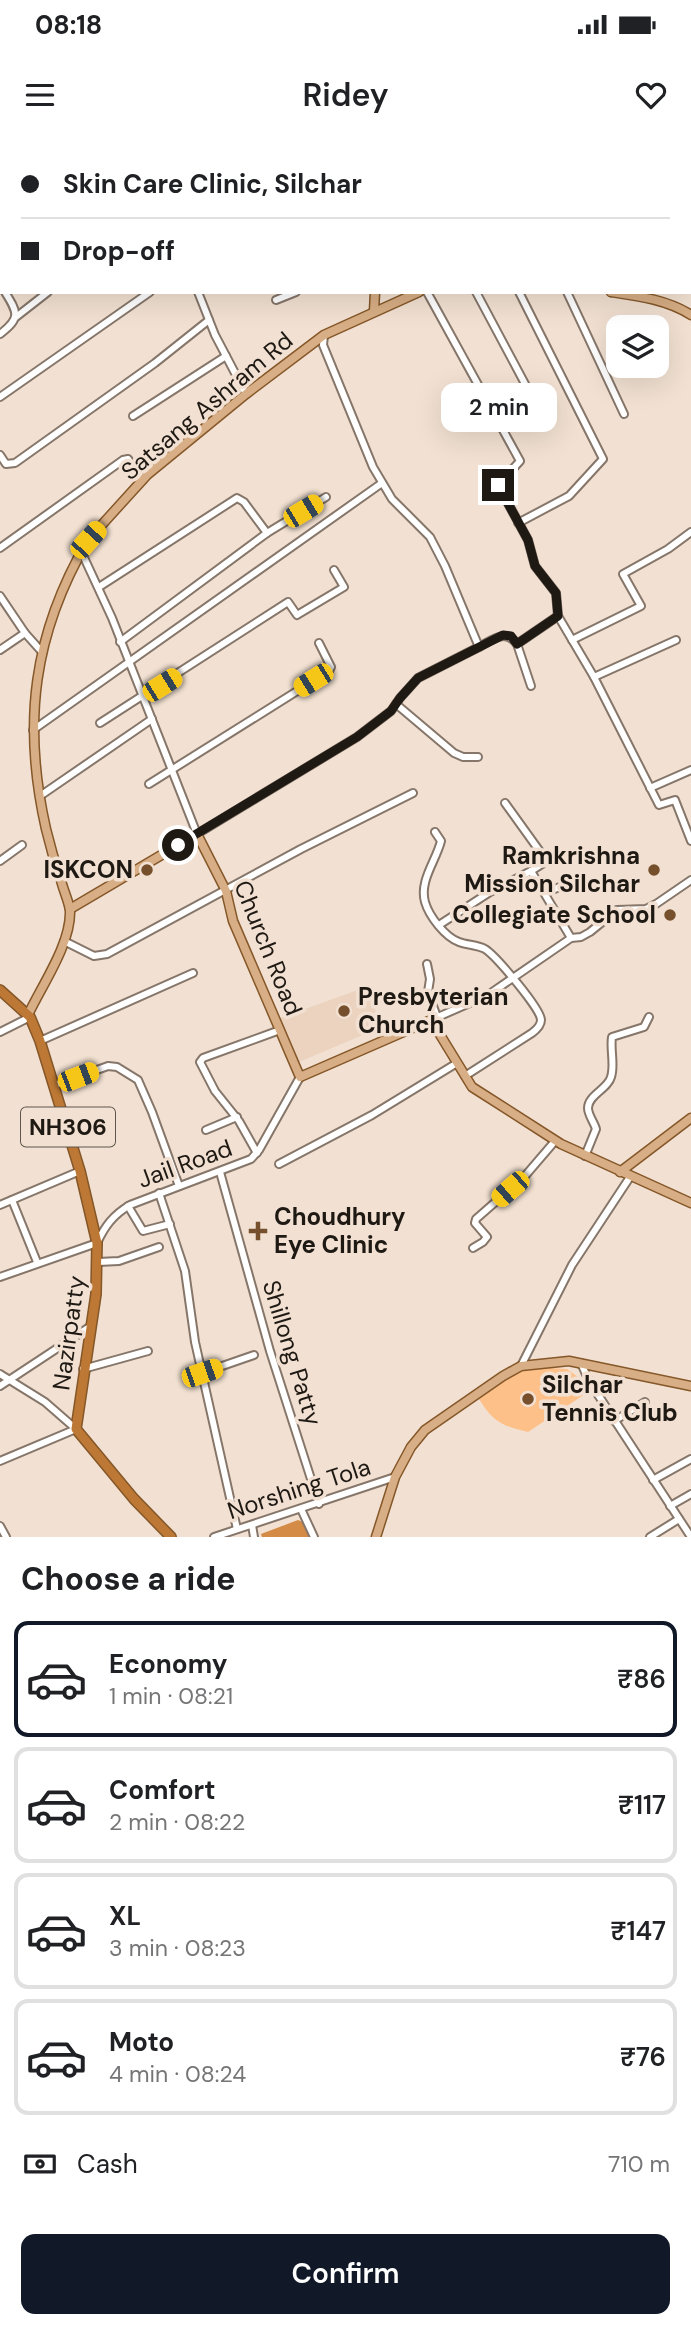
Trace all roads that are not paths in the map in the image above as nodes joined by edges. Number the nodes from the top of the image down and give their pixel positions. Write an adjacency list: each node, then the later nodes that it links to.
1 (6, 294): 16 (street)
2 (45, 294): 16 (street)
3 (147, 294): 22 (street)
4 (199, 294): 17 (street)
5 (291, 294): 13 (street)
6 (375, 294): 14 (main road)
7 (414, 294): 14 (main road, Satsang Ashram Rd)
8 (428, 294): 30 (street)
9 (476, 294): 23 (street)
10 (520, 294): 30 (street)
11 (568, 294): 24 (street)
12 (624, 294): 15 (main road)
13 (276, 300)
14 (374, 311): 19 (main road, Satsang Ashram Rd)
15 (691, 315)
16 (16, 317): 18 (street)
17 (209, 320): 20 (street); 26 (street)
18 (0, 334)
19 (324, 335): 21 (main road, Satsang Ashram Rd); 28 (street)
20 (226, 356): 21 (street); 25 (street)
21 (246, 394): 27 (main road, Satsang Ashram Rd)
22 (0, 397)
23 (540, 411)
24 (624, 414)
25 (133, 416)
26 (1, 460)
27 (143, 480): 33 (street); 34 (main road, Satsang Ashram Rd)
28 (382, 483): 45 (street); 48 (street)
29 (326, 497): 31 (street)
30 (518, 523): 38 (street)
31 (267, 533): 36 (street); 42 (street)
32 (691, 533): 40 (street)
33 (0, 548)
34 (81, 551): 36 (street); 47 (main road, Satsang Ashram Rd)
35 (334, 570): 51 (street)
36 (99, 587): 42 (street)
37 (0, 596): 39 (street)
38 (558, 616): 40 (street); 44 (street)
39 (25, 633): 46 (street); 47 (street)
40 (572, 640): 49 (street)
41 (676, 640): 49 (street)
42 (120, 642): 48 (street)
43 (319, 643): 58 (street)
44 (517, 644): 45 (street); 50 (street)
45 (478, 646): 52 (street)
46 (0, 650)
47 (42, 652): 55 (main road, Satsang Ashram Rd)
48 (128, 662): 51 (street); 55 (street)
49 (594, 677): 60 (street)
50 (531, 686)
51 (142, 697): 53 (street); 54 (street)
52 (396, 704): 56 (street); 65 (street)
53 (152, 719): 58 (street); 62 (street)
54 (100, 723)
55 (33, 730): 62 (main road, Satsang Ashram Rd)
56 (478, 757)
57 (691, 770): 60 (street)
58 (172, 771): 59 (street); 65 (street)
59 (149, 784)
60 (650, 788): 66 (street)
61 (413, 793): 72 (street)
62 (40, 796): 74 (main road, Satsang Ashram Rd)
63 (505, 803): 69 (street)
64 (435, 832): 75 (street)
65 (197, 834): 72 (main road, Church Road); 74 (main road)
66 (691, 841)
67 (22, 845): 68 (street)
68 (0, 861)
69 (531, 871): 73 (street); 75 (street)
70 (691, 880): 76 (street)
71 (574, 881): 73 (street)
72 (226, 891): 77 (street); 85 (main road, Church Road)
73 (545, 892): 76 (street)
74 (70, 909): 77 (main road)
75 (439, 925): 80 (street)
76 (571, 938): 80 (street)
77 (64, 941): 82 (main road)
78 (427, 964): 84 (street)
79 (193, 974): 87 (street)
80 (512, 979): 84 (street); 89 (street)
81 (0, 990): 82 (highway, NH306)
82 (29, 1016): 86 (street); 87 (highway, NH306)
83 (649, 1017): 97 (street)
84 (434, 1018): 88 (main road); 90 (main road)
85 (280, 1030): 90 (main road, Church Road); 92 (street)
86 (0, 1032)
87 (40, 1041): 91 (highway, NH306)
88 (457, 1063): 89 (main road); 98 (street)
89 (465, 1076): 95 (main road)
90 (300, 1077): 96 (street, Jail Road)
91 (55, 1085): 99 (highway, NH306); 103 (street)
92 (237, 1117): 94 (street); 96 (street)
93 (691, 1118): 101 (main road)
94 (206, 1130)
95 (555, 1141): 97 (main road); 112 (street)
96 (257, 1153): 100 (street, Jail Road)
97 (585, 1156): 101 (main road)
98 (279, 1164)
99 (80, 1171): 105 (street); 110 (highway, NH306)
100 (220, 1172): 103 (street, Jail Road); 135 (street, Shillong Patty)
101 (620, 1172): 102 (main road)
102 (630, 1177): 106 (main road); 120 (street)
103 (178, 1185): 104 (street, Jail Road)
104 (159, 1193): 108 (street, Jail Road); 109 (street)
105 (12, 1200): 107 (street); 113 (street)
106 (691, 1203)
107 (0, 1205)
108 (128, 1206): 109 (street); 110 (street, Jail Road)
109 (170, 1224): 122 (street)
110 (97, 1243): 113 (street); 114 (highway, Nazirpatty / NH306)
111 (159, 1247): 114 (street)
112 (473, 1248)
113 (37, 1262): 115 (street)
114 (98, 1262): 116 (highway, Nazirpatty / NH306)
115 (0, 1277)
116 (91, 1326): 121 (highway, Nazirpatty / NH306); 124 (street)
117 (148, 1351): 121 (street)
118 (254, 1354): 122 (street)
119 (581, 1363): 120 (main road); 126 (main road); 128 (street)
120 (521, 1366): 132 (main road)
121 (83, 1369): 129 (highway, Nazirpatty / NH306)
122 (202, 1373): 141 (street)
123 (0, 1374): 124 (street)
124 (10, 1379): 125 (street); 129 (street)
125 (0, 1386)
126 (691, 1386)
127 (645, 1402): 128 (street)
128 (614, 1421): 133 (street)
129 (76, 1429): 131 (street); 143 (highway)
130 (691, 1459): 133 (street)
131 (0, 1461)
132 (395, 1477): 135 (street, Norshing Tola); 147 (main road)
133 (653, 1480): 136 (street)
134 (691, 1494): 136 (street)
135 (319, 1504): 137 (street, Norshing Tola)
136 (670, 1506): 138 (street)
137 (301, 1509): 139 (street, Norshing Tola); 146 (street)
138 (679, 1519): 148 (street); 149 (street)
139 (252, 1525): 141 (street, Norshing Tola); 145 (street)
140 (0, 1526): 142 (street)
141 (237, 1529): 144 (street, Norshing Tola)
142 (6, 1537)
143 (171, 1537)
144 (214, 1537)
145 (254, 1537)
146 (314, 1537)
147 (376, 1537)
148 (650, 1537)
149 (691, 1537)

